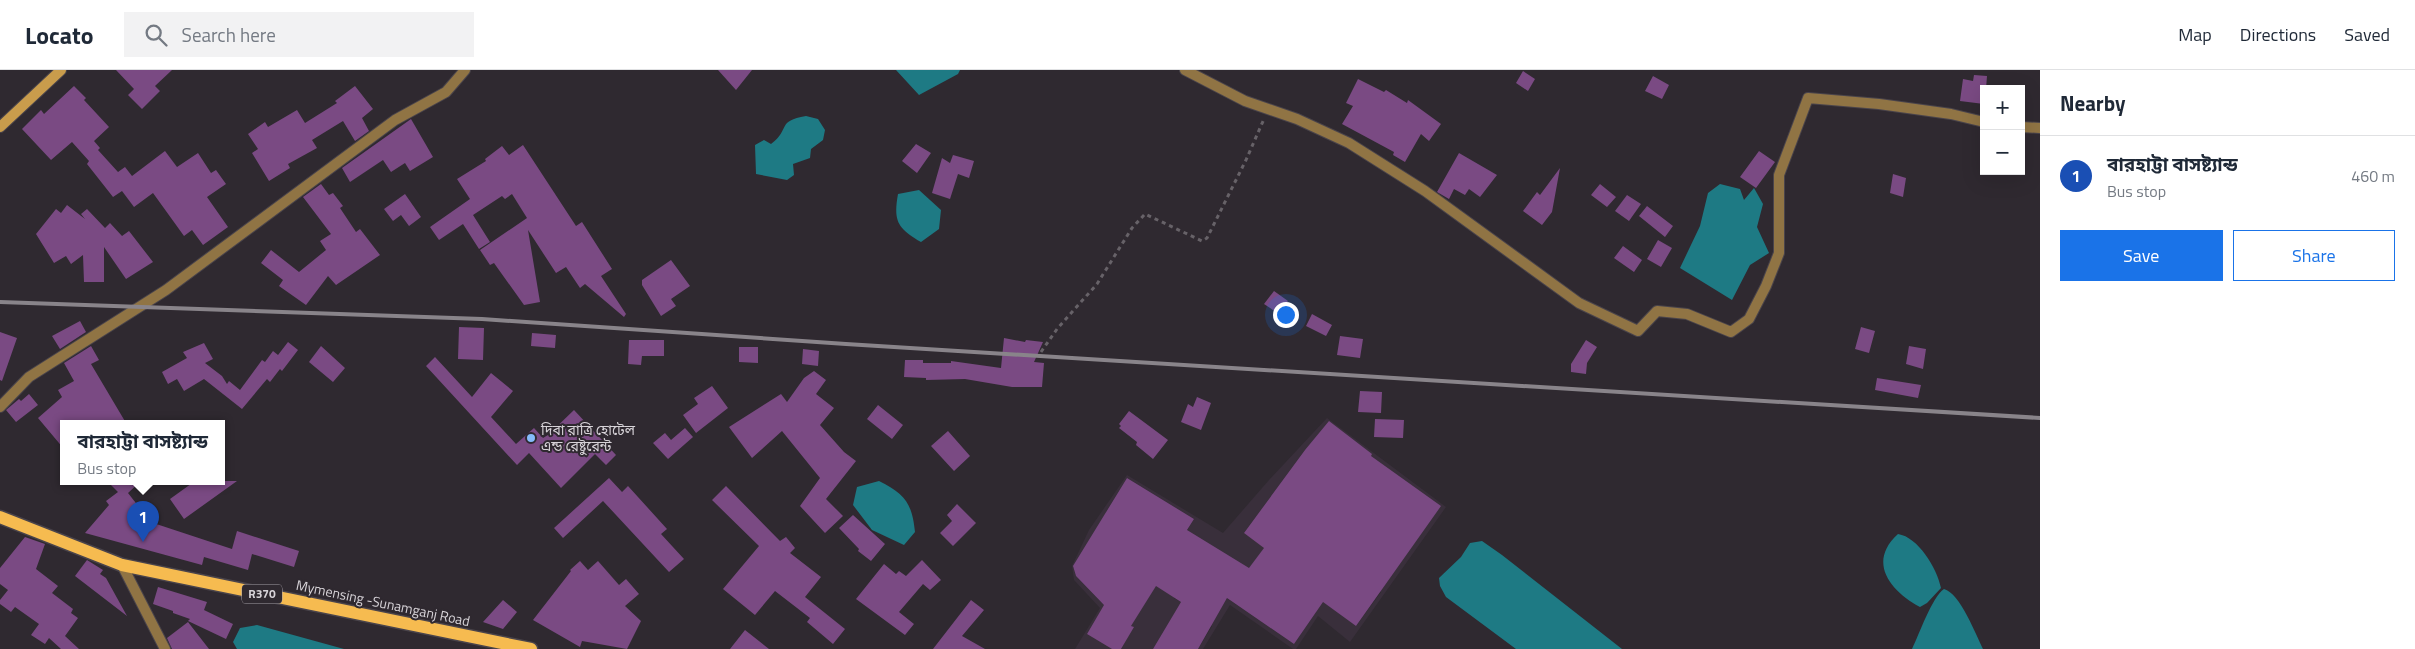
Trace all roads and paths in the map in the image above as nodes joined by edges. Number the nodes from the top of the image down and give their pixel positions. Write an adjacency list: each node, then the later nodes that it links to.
1 (61, 70): 6 (main road)
2 (465, 70): 10 (street)
3 (1185, 70): 4 (street)
4 (1268, 109): 5 (street); 9 (path)
5 (1980, 121)
6 (0, 127)
7 (2025, 127): 8 (street)
8 (2040, 128)
9 (1041, 352)
10 (0, 407)
11 (0, 517): 12 (main road, Mymensing -Sunamganj Road / R370)
12 (122, 565): 13 (street); 14 (main road, Mymensing -Sunamganj Road / R370)
13 (165, 649)
14 (531, 649)

